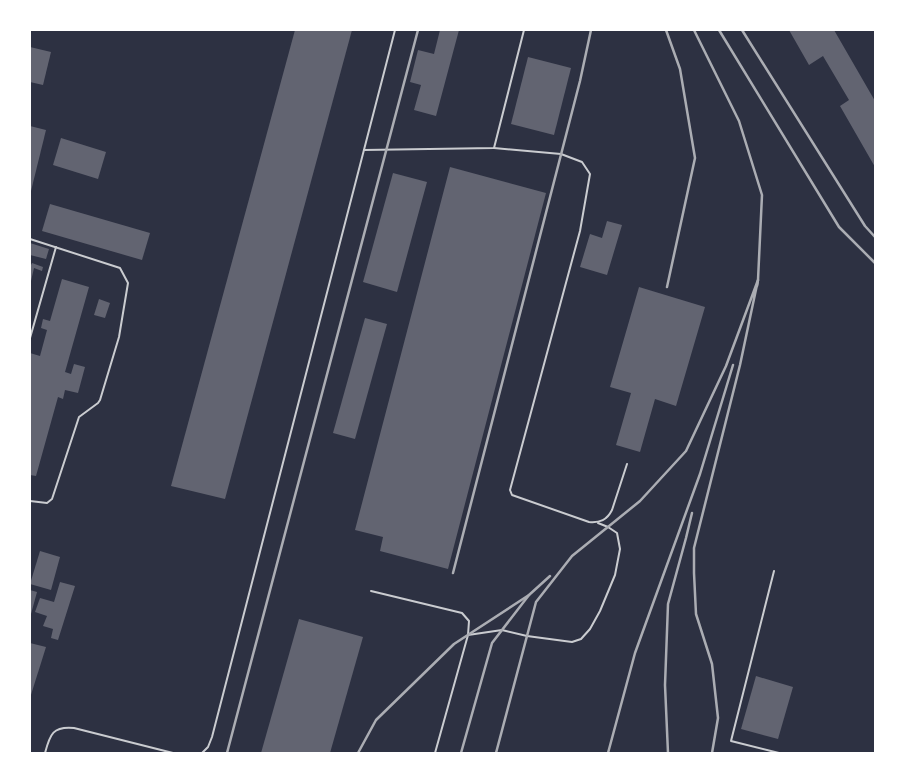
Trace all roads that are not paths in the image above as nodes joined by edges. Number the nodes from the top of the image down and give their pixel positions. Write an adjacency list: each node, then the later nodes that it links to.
1 (395, 30): 4 (lane)
2 (524, 30): 3 (lane)
3 (494, 148): 4 (lane); 10 (lane)
4 (364, 150): 16 (lane)
5 (30, 239): 6 (lane)
6 (56, 247): 7 (lane); 9 (lane)
7 (30, 338)
8 (627, 464): 10 (lane)
9 (30, 501)
10 (596, 523): 13 (lane)
11 (774, 571): 18 (lane)
12 (371, 591): 13 (lane)
13 (468, 635): 17 (lane)
14 (45, 753): 15 (lane)
15 (173, 753)
16 (202, 753)
17 (435, 753)
18 (779, 753)

